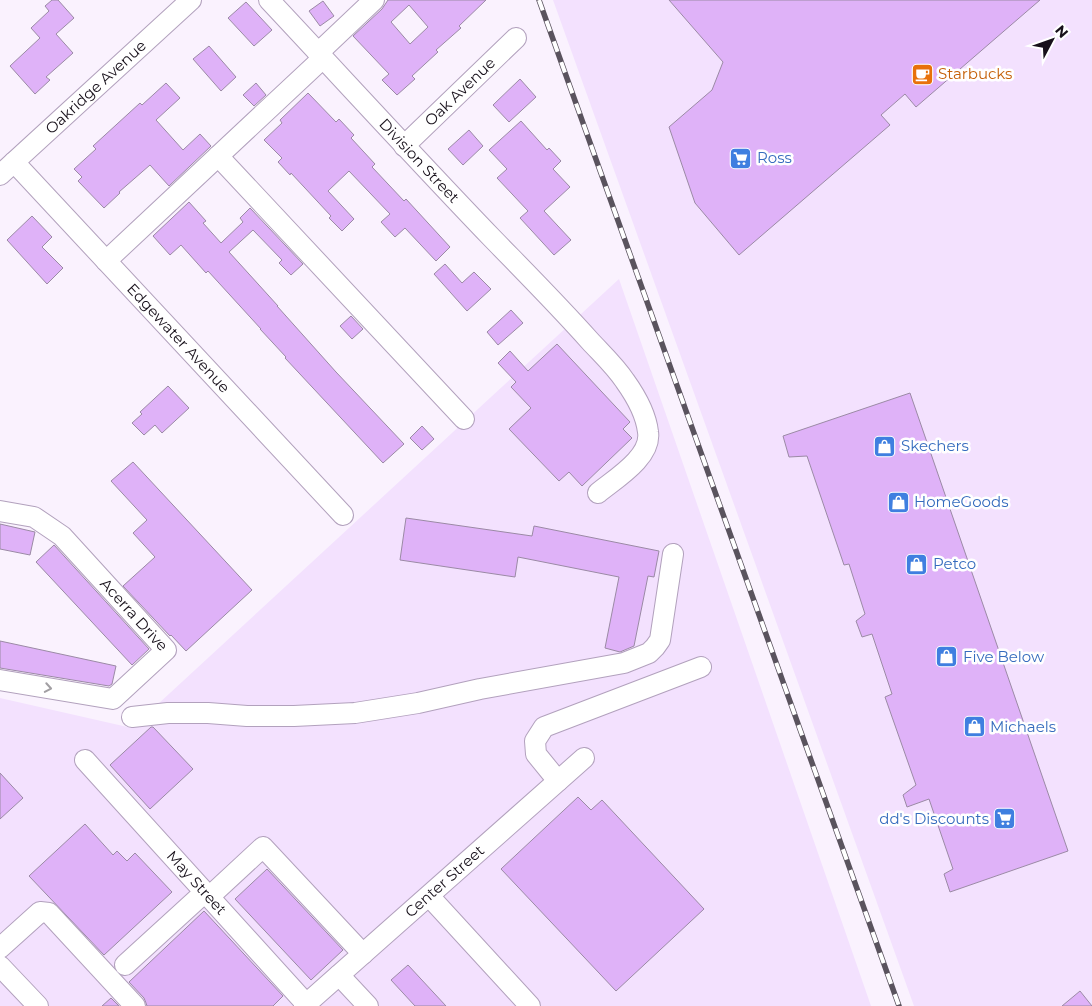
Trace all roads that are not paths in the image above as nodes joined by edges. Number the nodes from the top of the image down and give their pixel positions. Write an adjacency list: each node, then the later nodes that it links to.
1 (191, 0): 8 (street, Oakridge Avenue)
2 (269, 0): 5 (street, Division Street)
3 (374, 0): 5 (street)
4 (516, 38): 6 (street, Oak Avenue)
5 (320, 55): 6 (street, Division Street); 7 (street)
6 (404, 146): 11 (street, Division Street)
7 (218, 156): 9 (street); 10 (street)
8 (7, 168): 9 (street, Edgewater Avenue)
9 (106, 261): 13 (street, Edgewater Avenue)
10 (464, 419)
11 (598, 492)
12 (0, 511): 16 (street, Acerra Drive, one-way to 12)
13 (343, 515)
14 (673, 554): 17 (street)
15 (701, 667): 20 (street)
16 (0, 680)
17 (132, 717)
18 (584, 758): 20 (street, Center Street)
19 (85, 760): 21 (street, May Street)
20 (558, 781): 22 (street, Center Street)
21 (207, 895): 24 (street); 25 (street); 30 (street, May Street)
22 (429, 896): 24 (street, Center Street); 32 (street)
23 (0, 948): 29 (street)
24 (363, 954): 27 (street, Center Street)
25 (125, 965)
26 (0, 966): 28 (street)
27 (339, 975): 30 (street, Center Street); 31 (street)
28 (38, 1006)
29 (135, 1006)
30 (306, 1006)
31 (368, 1006)
32 (530, 1006)

